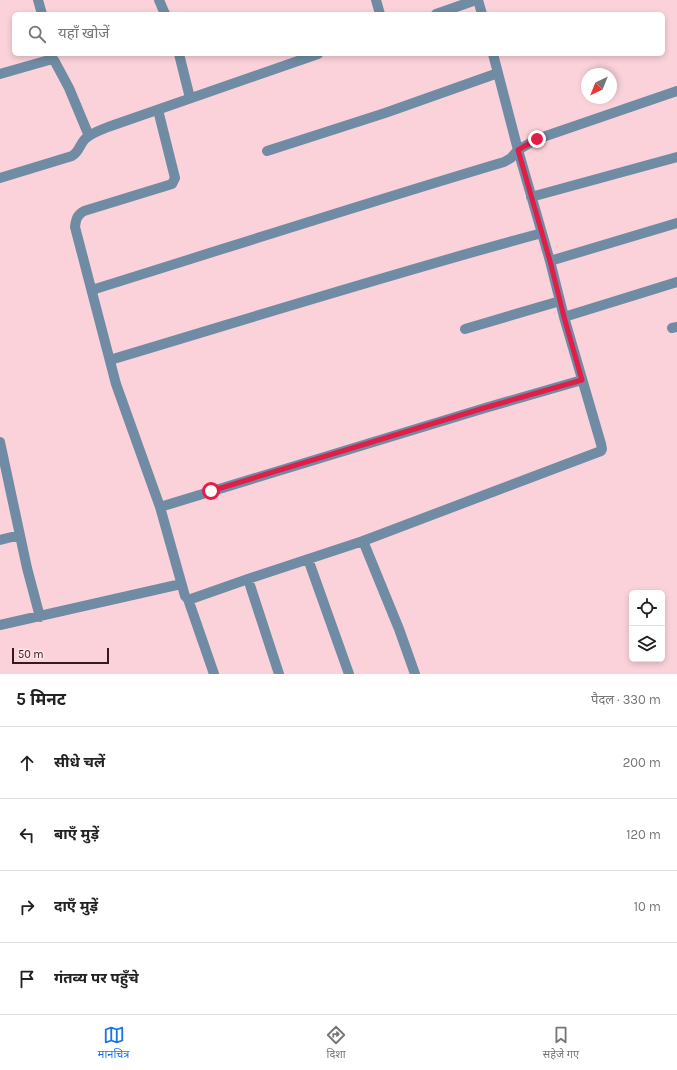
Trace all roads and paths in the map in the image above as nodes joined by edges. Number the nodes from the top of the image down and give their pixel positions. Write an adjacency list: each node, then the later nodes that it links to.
1 (38, 0): 6 (street)
2 (159, 0): 7 (street)
3 (376, 0): 8 (street)
4 (477, 0): 5 (street); 10 (street)
5 (453, 4): 9 (street)
6 (41, 12)
7 (164, 12)
8 (379, 12)
9 (439, 12)
10 (481, 12)
11 (180, 56): 18 (street)
12 (312, 56): 18 (street)
13 (494, 56): 15 (street)
14 (54, 57): 16 (street); 20 (street)
15 (498, 73): 21 (street); 22 (street)
16 (0, 74)
17 (677, 91): 21 (street)
18 (190, 98): 19 (street)
19 (158, 110): 20 (street); 30 (street)
20 (88, 136): 24 (street)
21 (518, 150): 25 (street); 30 (street)
22 (267, 151)
23 (677, 157): 25 (street)
24 (0, 178)
25 (531, 197): 27 (street)
26 (677, 223): 28 (street)
27 (542, 233): 28 (street); 34 (street)
28 (550, 261): 31 (street)
29 (677, 282): 32 (street)
30 (92, 290): 34 (street)
31 (560, 301): 32 (street); 33 (street)
32 (564, 317): 35 (street)
33 (465, 329)
34 (110, 360): 37 (street)
35 (582, 380): 37 (street); 40 (street)
36 (0, 442): 38 (street)
37 (160, 507): 43 (street)
38 (20, 535): 39 (street); 45 (street)
39 (0, 540)
40 (363, 541): 41 (street); 50 (street)
41 (308, 559): 42 (street); 49 (street)
42 (248, 579): 44 (street); 48 (street)
43 (181, 584): 44 (street); 45 (street)
44 (188, 599): 47 (street)
45 (40, 617): 46 (street)
46 (0, 625)
47 (214, 674)
48 (280, 674)
49 (349, 674)
50 (415, 674)

